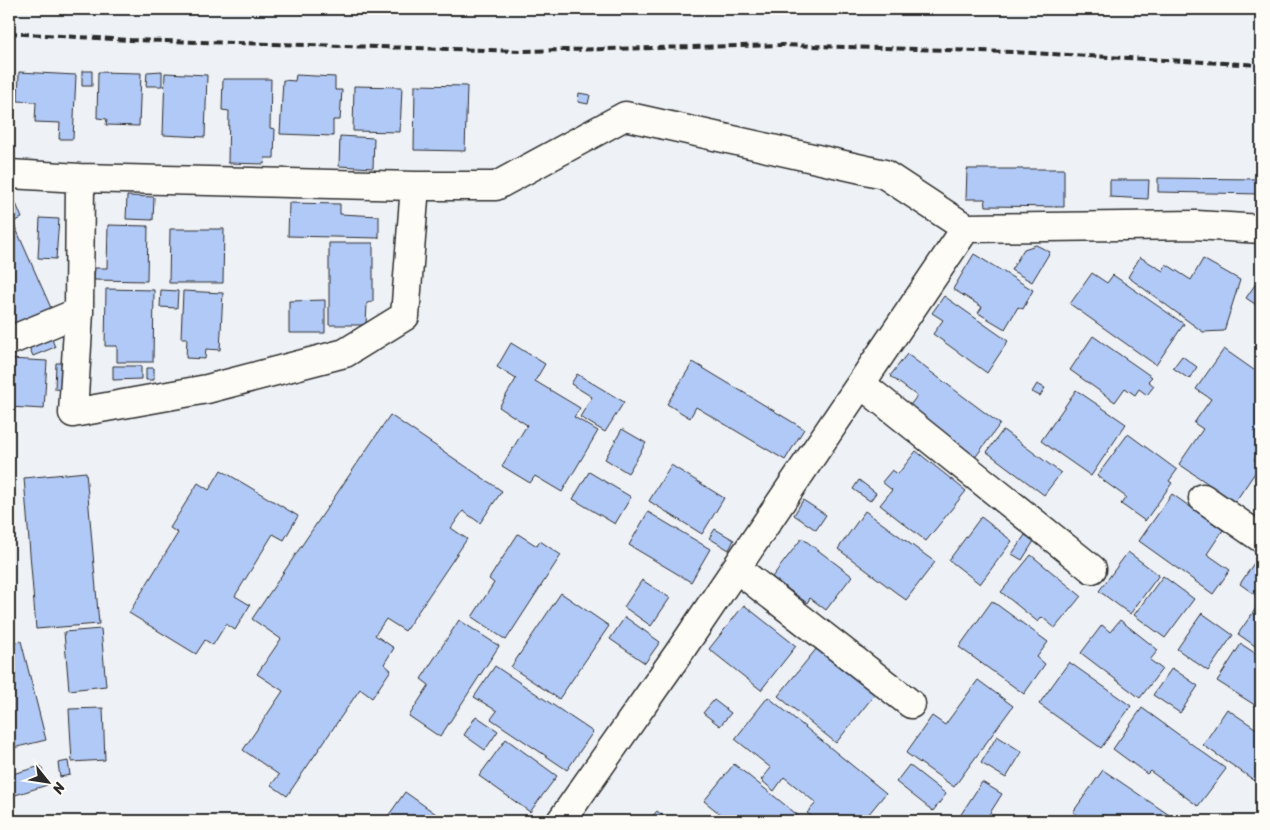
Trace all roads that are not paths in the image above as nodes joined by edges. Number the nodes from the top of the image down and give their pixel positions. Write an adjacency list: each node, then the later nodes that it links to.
1 (9, 174): 2 (street)
2 (80, 178): 3 (street); 6 (street)
3 (414, 186): 4 (street); 6 (street)
4 (966, 228): 5 (street); 8 (street)
5 (1261, 229)
6 (79, 312): 7 (street)
7 (9, 341)
8 (861, 384): 11 (street); 12 (street)
9 (1203, 498): 10 (street)
10 (1261, 538)
11 (736, 568): 13 (street); 14 (street)
12 (1092, 568)
13 (911, 704)
14 (561, 821)

